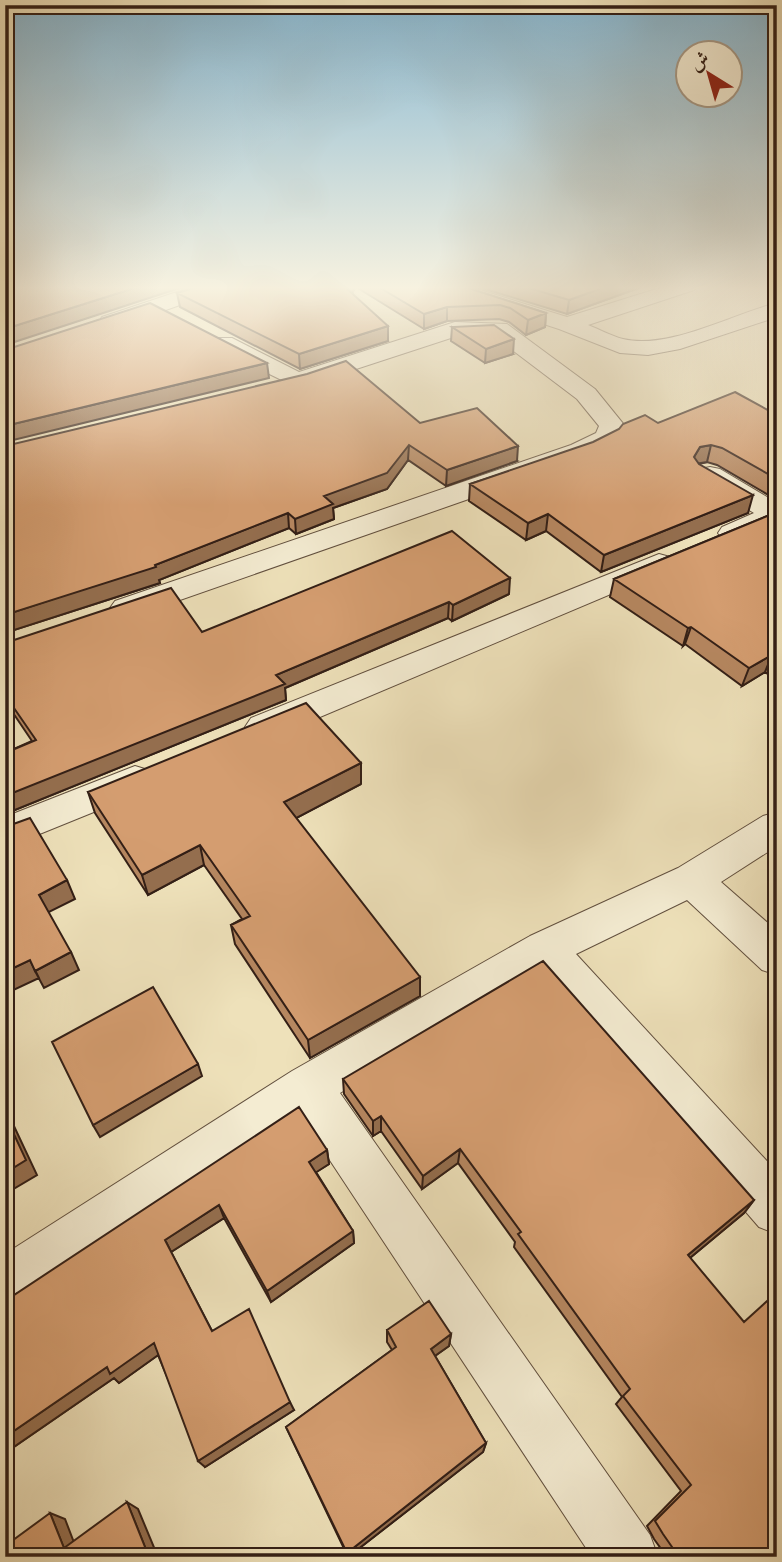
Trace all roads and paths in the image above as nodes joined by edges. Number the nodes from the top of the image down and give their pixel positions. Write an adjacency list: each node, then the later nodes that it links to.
1 (255, 359): 4 (street)
2 (365, 359): 4 (street)
3 (538, 359): 7 (street)
4 (298, 381): 5 (street)
5 (258, 391)
6 (706, 473): 8 (street)
7 (96, 618)
8 (236, 738)
9 (159, 769): 11 (street)
10 (777, 827): 12 (street)
11 (5, 833)
12 (692, 880): 13 (street); 14 (street)
13 (545, 949): 15 (street); 16 (street)
14 (777, 957)
15 (307, 1087): 17 (street); 18 (street)
16 (777, 1209)
17 (5, 1285)
18 (628, 1557)

